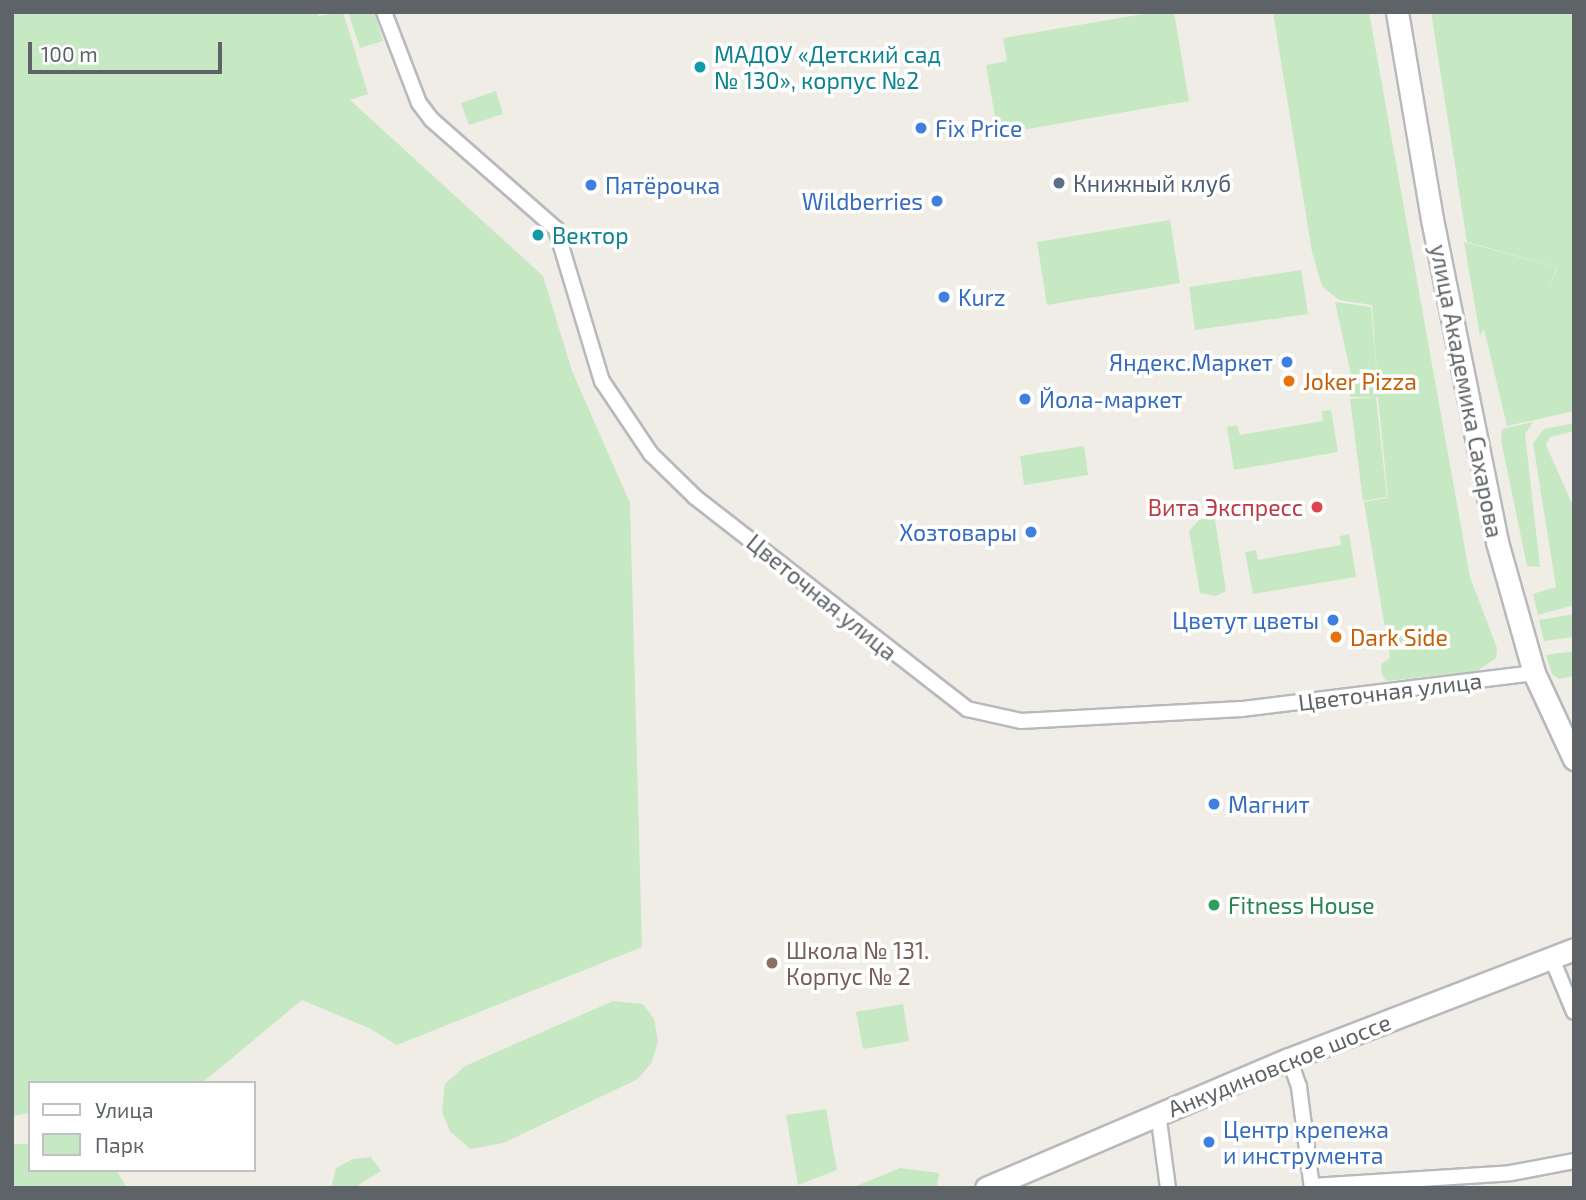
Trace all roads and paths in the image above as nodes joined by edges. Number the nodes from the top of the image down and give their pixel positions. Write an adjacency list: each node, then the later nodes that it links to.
1 (384, 12): 3 (street, Цветочная улица)
2 (1397, 12): 3 (main road, улица Академика Сахарова)
3 (1534, 673): 4 (main road, улица Академика Сахарова)
4 (1574, 759)
5 (1574, 949): 6 (main road, Анкудиновское шоссе)
6 (1552, 959): 7 (street); 8 (main road, Анкудиновское шоссе)
7 (1574, 1012)
8 (1289, 1059): 9 (main road, Анкудиновское шоссе); 12 (street)
9 (1158, 1113): 11 (main road, Анкудиновское шоссе); 13 (street)
10 (1574, 1161): 12 (street)
11 (986, 1186)
12 (1312, 1187)
13 (1168, 1188)

